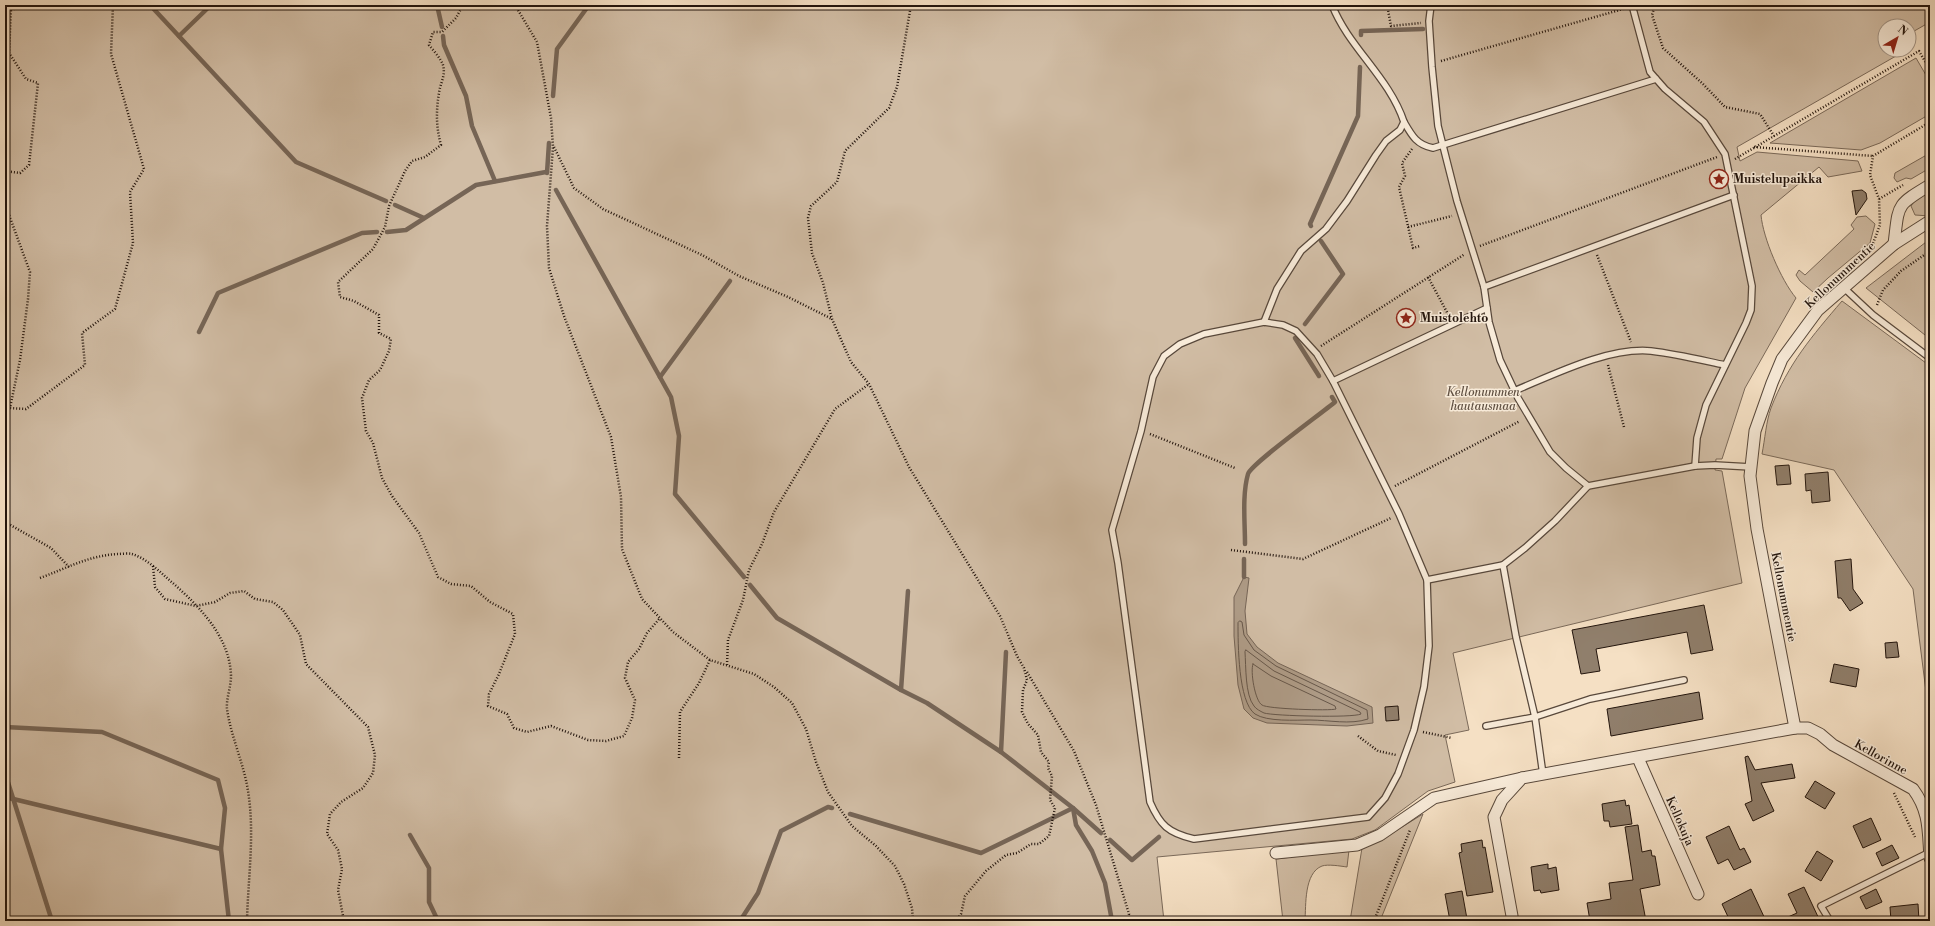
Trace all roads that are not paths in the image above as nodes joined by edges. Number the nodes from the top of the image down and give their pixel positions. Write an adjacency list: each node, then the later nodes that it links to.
1 (1332, 5): 5 (lane)
2 (1431, 5): 6 (lane)
3 (1632, 6): 4 (lane)
4 (1656, 79): 6 (lane); 8 (lane)
5 (1404, 122): 6 (lane); 14 (lane)
6 (1442, 146): 11 (lane)
7 (1930, 185): 10 (street, Kellonummentie)
8 (1734, 194): 11 (lane); 16 (lane)
9 (1930, 221): 10 (street, Kellonummentie)
10 (1894, 244): 12 (street, Kellonummentie)
11 (1484, 287): 13 (lane)
12 (1843, 287): 15 (lane); 20 (street, Kellonummentie)
13 (1487, 308): 17 (lane); 18 (lane)
14 (1264, 322): 17 (lane); 23 (lane)
15 (1930, 358)
16 (1726, 365): 18 (lane); 19 (lane)
17 (1333, 381): 23 (lane)
18 (1514, 391): 21 (lane)
19 (1695, 466): 20 (lane); 21 (lane)
20 (1751, 467): 27 (street, Kellonummentie)
21 (1588, 486): 22 (lane)
22 (1503, 565): 23 (lane); 25 (lane)
23 (1427, 580)
24 (1684, 680): 25 (lane)
25 (1535, 717): 26 (lane); 29 (lane)
26 (1486, 726)
27 (1795, 728): 28 (street); 31 (street, Kellorinne)
28 (1638, 758): 29 (street); 34 (street, Kellokuja)
29 (1543, 775): 30 (street)
30 (1522, 778): 32 (street); 35 (street)
31 (1930, 852): 33 (street, Kellorinne); 36 (lane)
32 (1276, 853)
33 (1930, 858)
34 (1698, 894)
35 (1512, 916)
36 (1830, 921)

